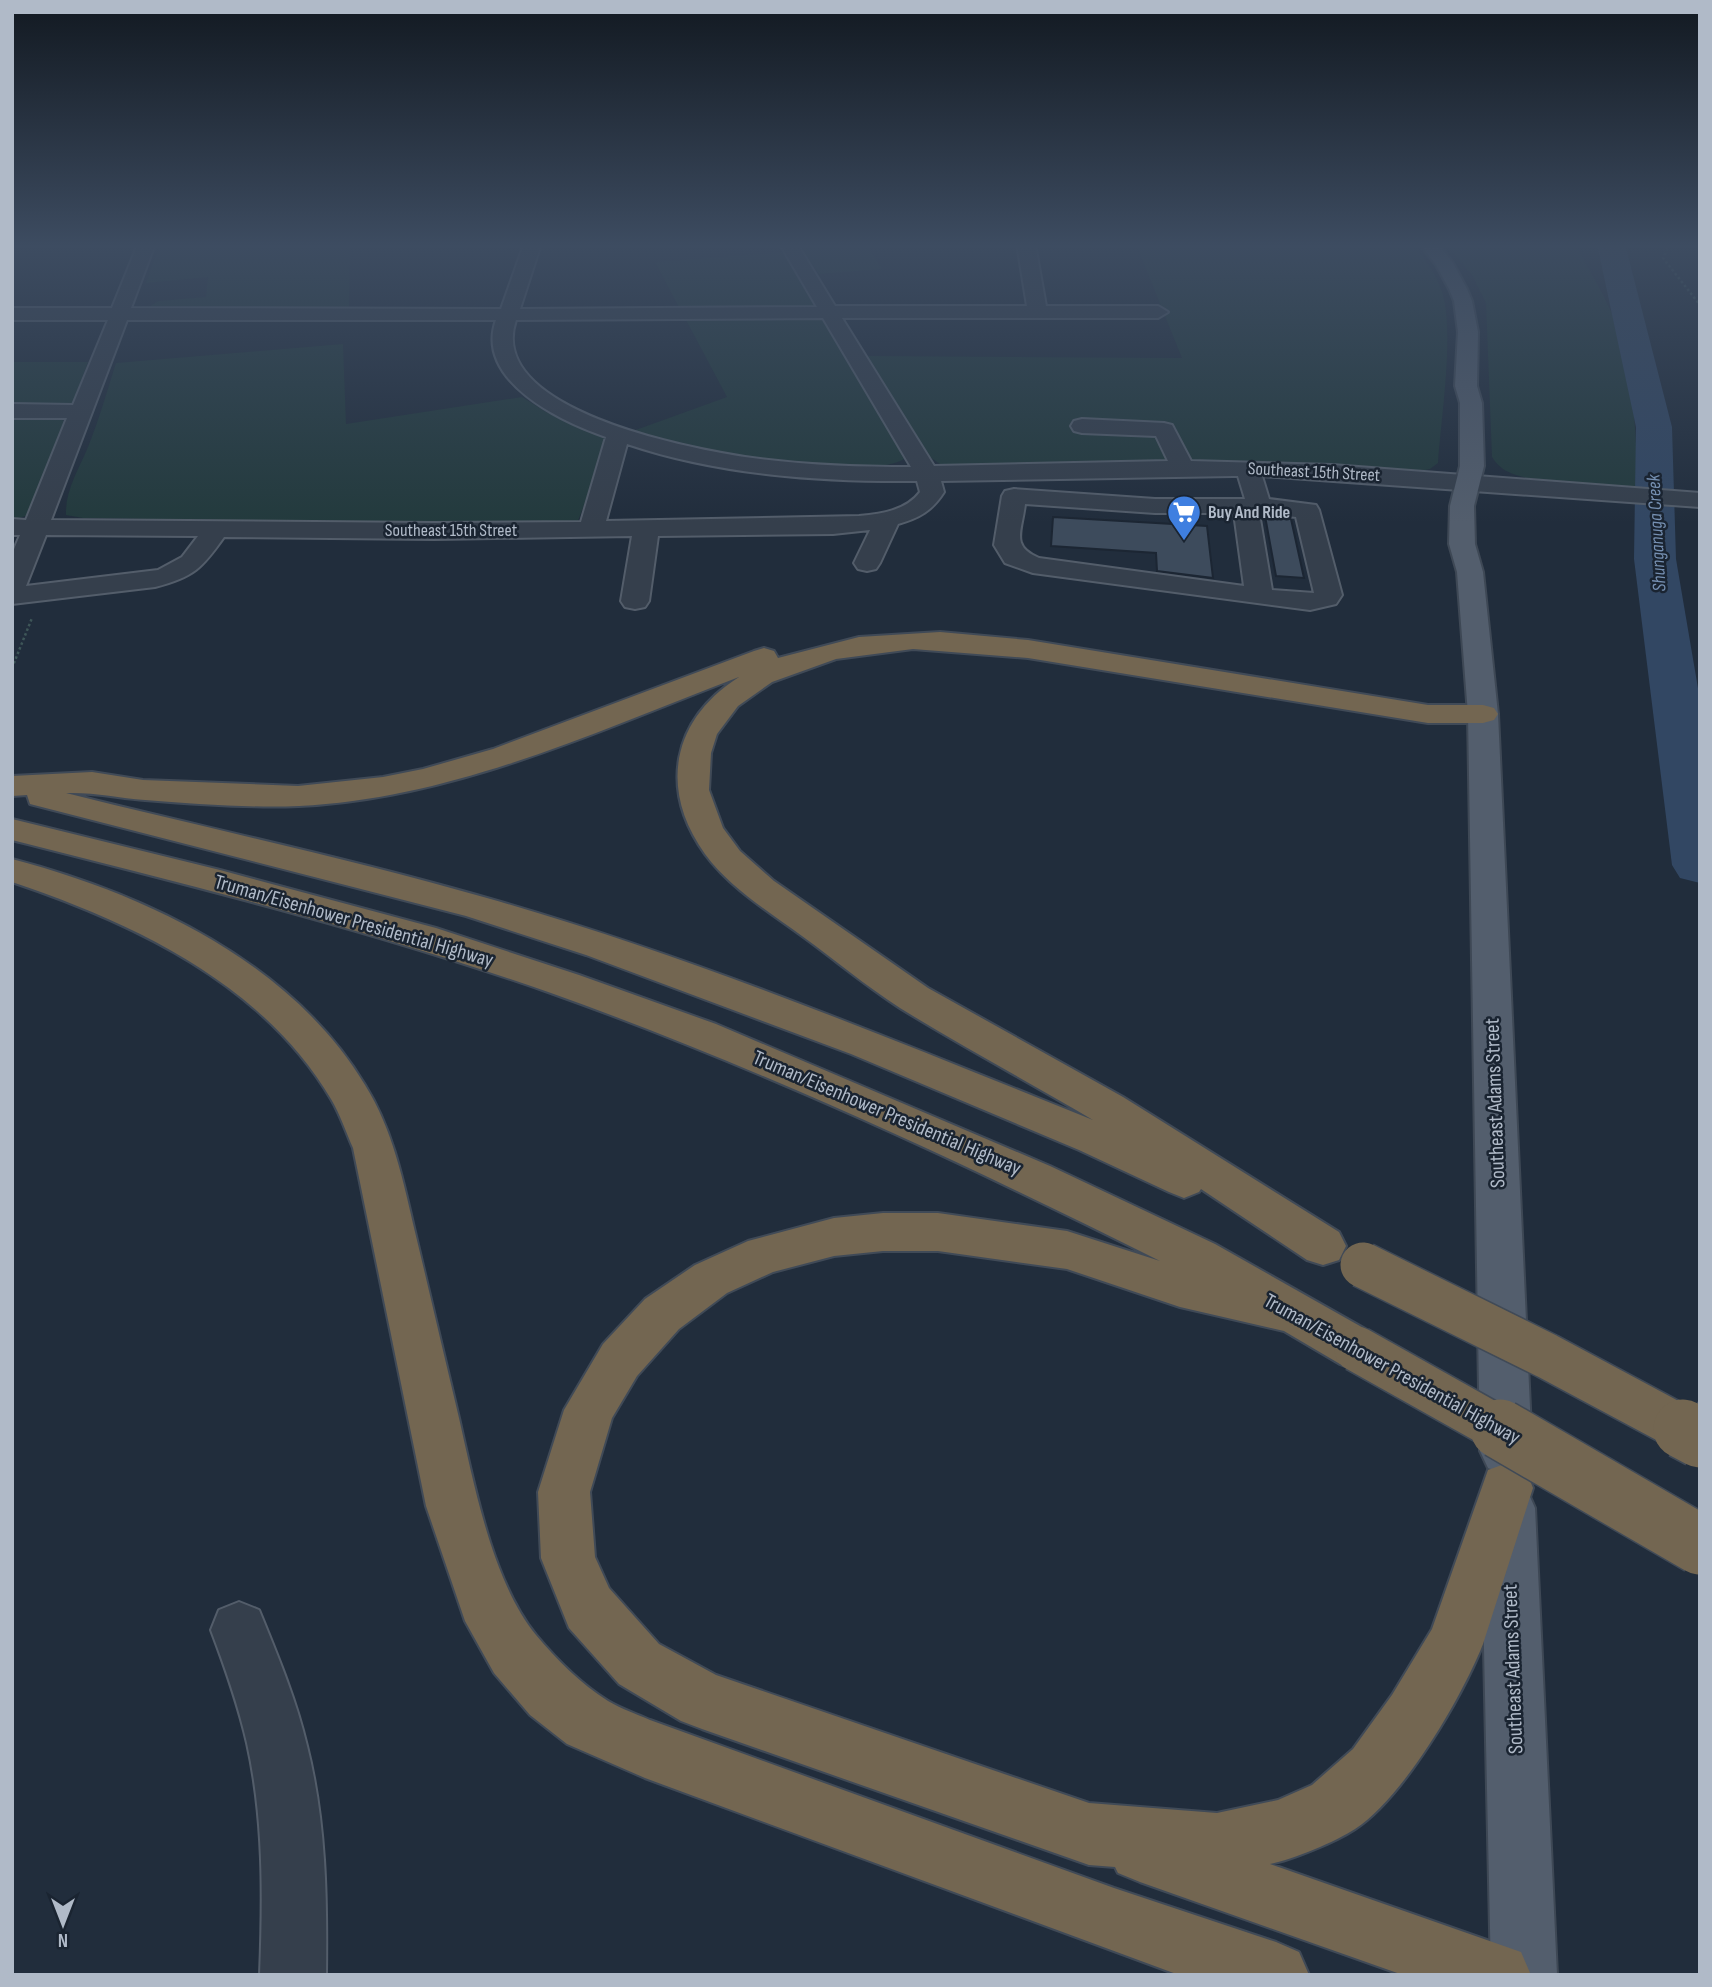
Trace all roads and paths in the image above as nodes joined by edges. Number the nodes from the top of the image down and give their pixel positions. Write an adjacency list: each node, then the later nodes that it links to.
1 (112, 337): 6 (street)
2 (502, 337): 8 (street, Southeast 15th Street)
3 (845, 337): 11 (street)
4 (1466, 337): 12 (main road, Southeast Adams Street)
5 (12, 411): 6 (street)
6 (82, 412): 17 (street)
7 (1082, 426): 9 (street)
8 (618, 434): 11 (street, Southeast 15th Street); 19 (street)
9 (1183, 469): 10 (street, Southeast 15th Street); 13 (street, Southeast 15th Street)
10 (1248, 469): 12 (street, Southeast 15th Street); 15 (street)
11 (927, 474): 13 (street, Southeast 15th Street); 16 (street, Southeast 15th Street)
12 (1468, 483): 14 (street, Southeast 15th Street); 28 (main road, Southeast Adams Street)
13 (1012, 484): 15 (street); 24 (street)
14 (1700, 500)
15 (1252, 506): 24 (street); 24 (street)
16 (888, 519): 18 (street, Southeast 15th Street); 21 (street)
17 (24, 527): 20 (street, Southeast 15th Street); 22 (street)
18 (646, 528): 19 (street, Southeast 15th Street); 25 (street)
19 (591, 529): 20 (street, Southeast 15th Street)
20 (216, 530): 23 (street)
21 (867, 563)
22 (12, 589)
23 (12, 596)
24 (1259, 597)
25 (635, 601)
26 (34, 614): 27 (path)
27 (12, 668)
28 (1483, 714): 29 (highway); 32 (highway); 35 (main road, Southeast Adams Street)
29 (12, 788): 32 (highway, Truman/Eisenhower Presidential Highway)
30 (12, 829): 33 (highway, Truman/Eisenhower Presidential Highway)
31 (12, 870): 40 (highway)
32 (1343, 1256): 34 (highway, Truman/Eisenhower Presidential Highway, bridge)
33 (1286, 1311): 36 (highway, Truman/Eisenhower Presidential Highway, bridge); 38 (highway)
34 (1700, 1438)
35 (1507, 1488): 38 (highway); 42 (main road, Southeast Adams Street)
36 (1700, 1545)
37 (239, 1630): 39 (street)
38 (1089, 1834): 41 (highway)
39 (288, 1973)
40 (1276, 1975)
41 (1498, 1975)
42 (1524, 1975)

